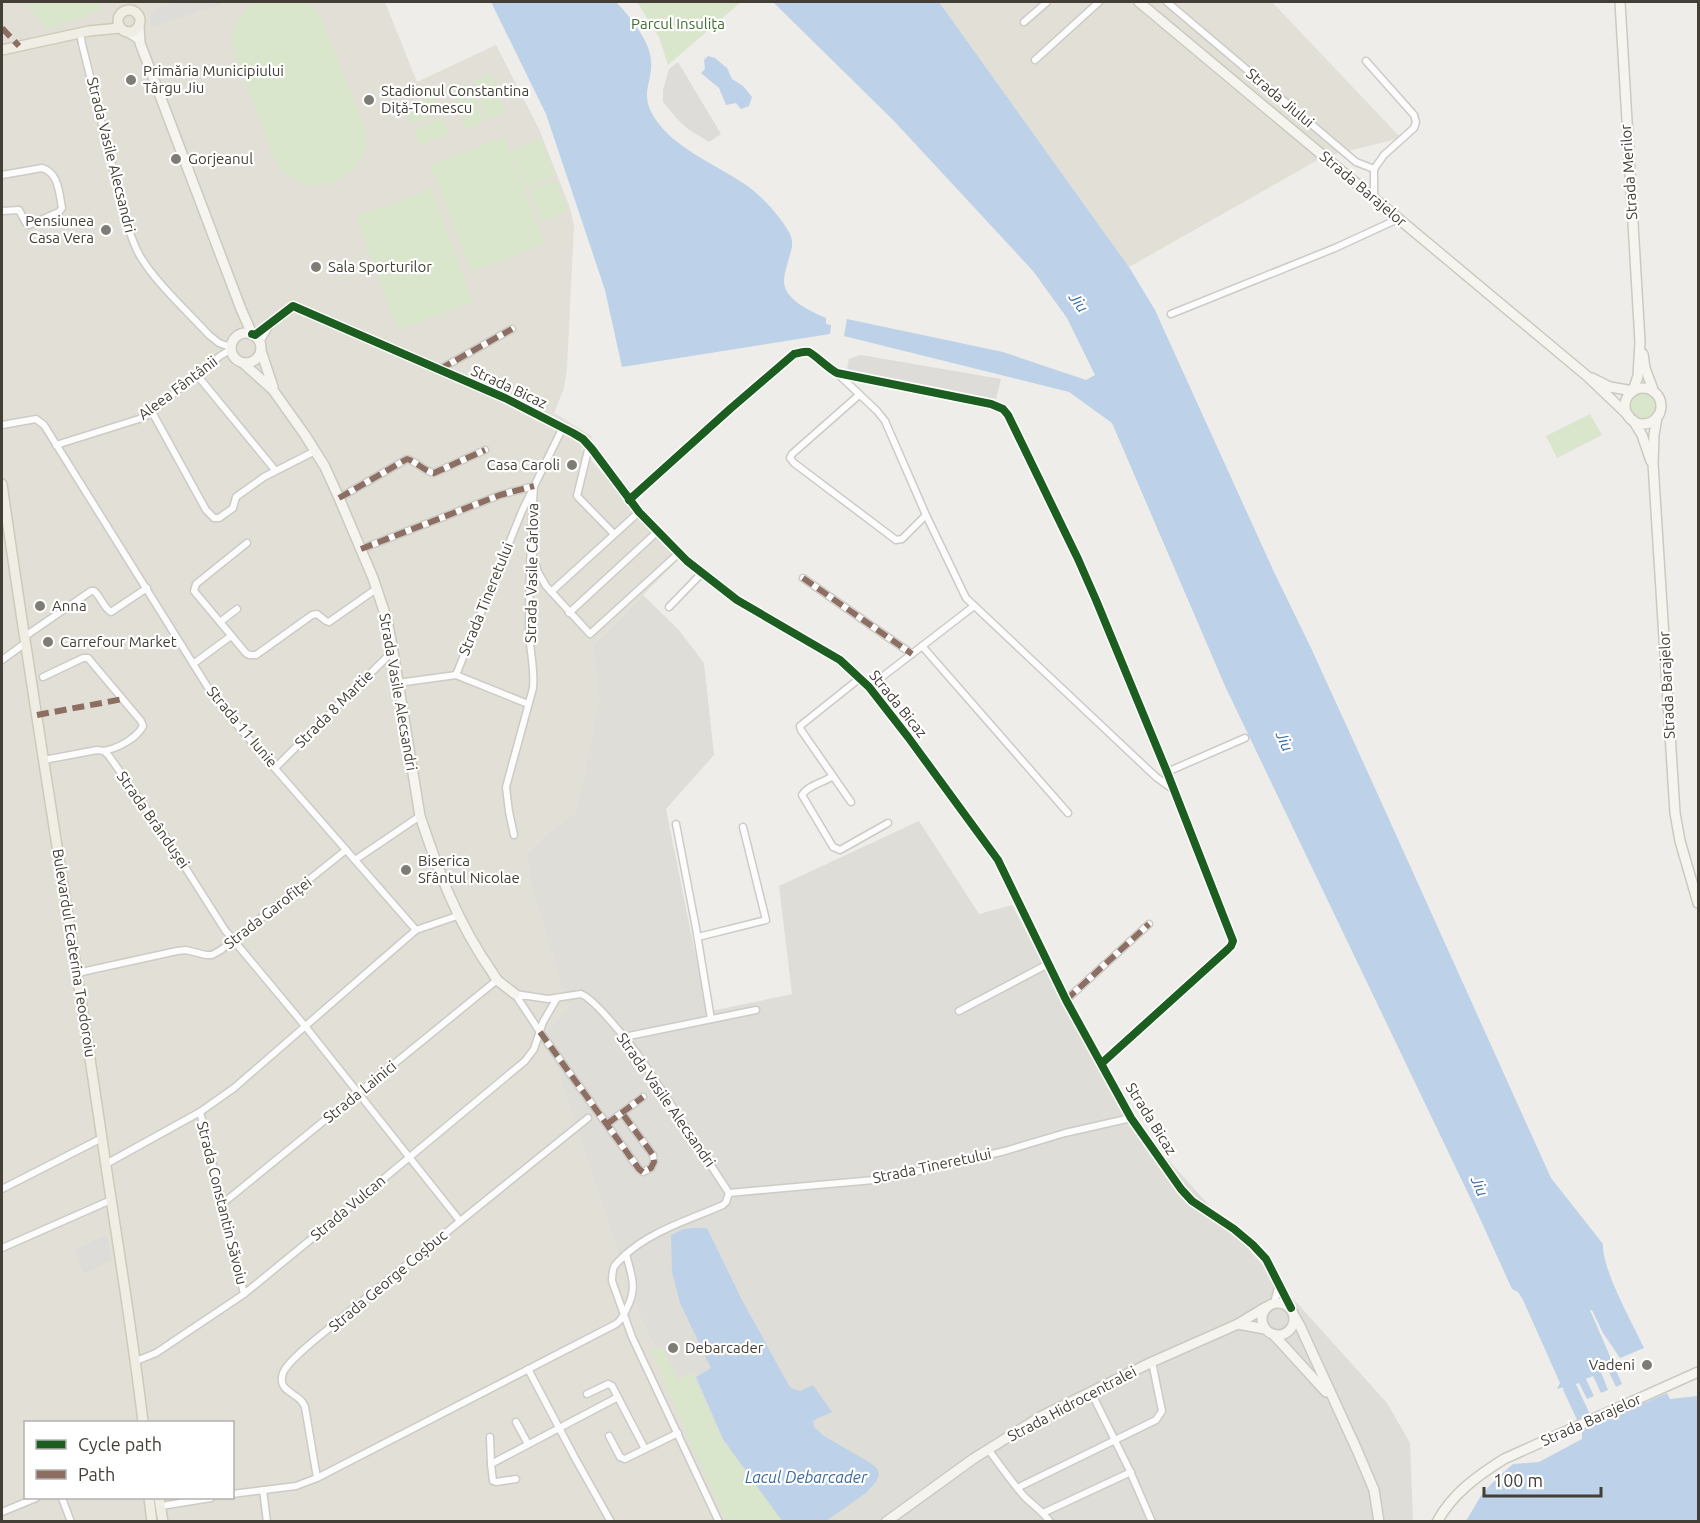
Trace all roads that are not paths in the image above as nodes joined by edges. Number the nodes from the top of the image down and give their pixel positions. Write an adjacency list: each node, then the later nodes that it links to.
1 (120, 2): 8 (main road)
2 (127, 2): 8 (main road)
3 (1047, 2): 9 (street)
4 (1099, 2): 14 (street)
5 (1138, 2): 18 (main road, Strada Barajelor)
6 (1167, 2): 16 (street, Strada Jiului)
7 (1620, 2): 26 (main road, Strada Merilor)
8 (124, 20): 10 (main road); 10 (main road); 11 (main road); 12 (main road)
9 (1024, 22)
10 (139, 27): 12 (main road)
11 (85, 31): 13 (main road); 27 (street, Strada Vasile Alecsandri)
12 (139, 39): 21 (main road, Strada Vasile Alecsandri)
13 (2, 50)
14 (1035, 60)
15 (1366, 61): 16 (street)
16 (1374, 169): 18 (street)
17 (2, 175): 19 (street)
18 (1374, 199): 20 (main road, Strada Barajelor)
19 (2, 211)
20 (1398, 219): 22 (street); 32 (main road, Strada Barajelor)
21 (241, 309): 24 (main road); 25 (main road, Strada Vasile Alecsandri)
22 (1171, 314)
23 (512, 329): 29 (street)
24 (240, 333): 25 (main road); 27 (main road)
25 (257, 340): 28 (main road); 29 (street, Strada Bicaz); 33 (main road, Strada Vasile Alecsandri)
26 (1640, 342): 34 (main road, Strada Merilor); 35 (main road, Strada Merilor)
27 (230, 348): 28 (main road); 31 (street, Aleea Fântânii)
28 (243, 363): 33 (main road, Strada Vasile Alecsandri)
29 (440, 369): 41 (street, Strada Bicaz)
30 (837, 373): 36 (street); 51 (street); 87 (street)
31 (197, 375): 37 (street, Aleea Fântânii); 47 (street)
32 (1587, 376): 34 (main road, Strada Barajelor); 39 (main road, Strada Barajelor)
33 (273, 390): 45 (main road, Strada Vasile Alecsandri)
34 (1633, 391): 35 (main road, Strada Barajelor); 39 (main road)
35 (1654, 392): 38 (main road, Strada Barajelor)
36 (859, 395): 53 (street); 53 (street)
37 (152, 411): 42 (street, Aleea Fântânii); 47 (street)
38 (1657, 417): 39 (main road); 46 (main road, Strada Barajelor)
39 (1631, 418): 46 (main road, Strada Barajelor)
40 (2, 424): 42 (street, Strada 11 Iunie)
41 (563, 427): 43 (street, Strada Bicaz); 49 (street, Strada Tineretului)
42 (56, 445): 62 (street, Strada 11 Iunie)
43 (589, 446): 51 (street, Strada Bicaz); 55 (street)
44 (485, 450): 50 (street)
45 (315, 451): 47 (street); 50 (main road, Strada Vasile Alecsandri)
46 (1653, 463): 99 (main road, Strada Barajelor)
47 (275, 470)
48 (2, 484): 71 (main road, Bulevardul Ecaterina Teodoroiu)
49 (534, 486): 57 (street, Strada Vasile Cârlova); 58 (street); 77 (street, Strada Tineretului)
50 (339, 498): 58 (main road, Strada Vasile Alecsandri)
51 (629, 500): 52 (street, Strada Bicaz)
52 (639, 512): 54 (street, Strada Bicaz); 55 (street)
53 (926, 515): 65 (street)
54 (658, 531): 59 (street, Strada Bicaz); 68 (street)
55 (614, 534): 64 (street)
56 (247, 543): 69 (street)
57 (530, 546): 64 (street); 82 (street, Strada Vasile Cârlova)
58 (361, 549): 63 (main road, Strada Vasile Alecsandri)
59 (679, 552): 60 (street, Strada Bicaz); 68 (street)
60 (702, 573): 66 (street); 79 (street, Strada Bicaz)
61 (803, 578): 74 (street)
62 (147, 588): 71 (street); 76 (street, Strada 11 Iunie)
63 (376, 589): 70 (street); 73 (main road, Strada Vasile Alecsandri)
64 (551, 592): 68 (street)
65 (974, 606): 72 (street); 89 (street)
66 (669, 607)
67 (237, 609): 69 (street)
68 (569, 613)
69 (220, 622): 70 (street)
70 (231, 636): 76 (street)
71 (24, 640): 75 (street); 85 (main road, Bulevardul Ecaterina Teodoroiu)
72 (922, 646): 74 (street); 91 (street)
73 (393, 651): 80 (main road, Strada Vasile Alecsandri); 86 (street, Strada 8 Martie)
74 (912, 654): 81 (street)
75 (2, 660)
76 (193, 664): 86 (street, Strada 11 Iunie)
77 (456, 675): 80 (street, Strada Tineretului); 82 (street, Strada Tineretului)
78 (43, 677): 84 (street)
79 (860, 678): 81 (street, Strada Bicaz); 88 (street)
80 (398, 683): 92 (main road, Strada Vasile Alecsandri)
81 (869, 687): 105 (street, Strada Bicaz)
82 (528, 704): 96 (street, Strada Vasile Cârlova)
83 (1245, 738): 87 (street)
84 (104, 751): 85 (street); 104 (street, Strada Brândușei)
85 (44, 760): 106 (main road, Bulevardul Ecaterina Teodoroiu)
86 (275, 768): 97 (street, Strada 11 Iunie)
87 (1167, 772): 89 (street)
88 (833, 776): 90 (street); 93 (street)
89 (1174, 790): 117 (street)
90 (852, 802)
91 (1068, 813)
92 (420, 816): 98 (street); 100 (main road, Strada Vasile Alecsandri)
93 (888, 822)
94 (676, 824): 103 (street)
95 (743, 827): 103 (street)
96 (514, 834)
97 (346, 850): 98 (street, Strada 11 Iunie); 104 (street, Strada Garofiței)
98 (355, 860): 102 (street, Strada 11 Iunie)
99 (1698, 903)
100 (458, 916): 102 (street); 107 (main road, Strada Vasile Alecsandri)
101 (1149, 924): 110 (street)
102 (416, 930): 114 (street)
103 (698, 937): 113 (street)
104 (234, 941): 106 (street, Strada Garofiței); 114 (street, Strada Brândușei)
105 (1048, 964): 110 (street, Strada Bicaz); 112 (street)
106 (77, 973): 125 (main road, Bulevardul Ecaterina Teodoroiu)
107 (497, 980): 108 (main road, Strada Vasile Alecsandri); 118 (street, Strada Lainici)
108 (515, 994): 109 (street, Strada Vasile Alecsandri); 115 (street, Strada Vasile Alecsandri)
109 (556, 999): 115 (street); 116 (street, Strada Vasile Alecsandri)
110 (1066, 1000): 117 (street, Strada Bicaz)
111 (756, 1010): 113 (street)
112 (960, 1011)
113 (711, 1019): 116 (street)
114 (305, 1026): 118 (street, Strada Brândușei); 120 (street)
115 (540, 1032): 124 (street, Strada Vasile Alecsandri); 126 (street, Strada Vulcan)
116 (624, 1037): 129 (street, Strada Vasile Alecsandri)
117 (1102, 1063): 123 (street, Strada Bicaz)
118 (358, 1093): 126 (street, Strada Brândușei); 131 (street, Strada Lainici)
119 (643, 1097): 121 (street)
120 (200, 1112): 127 (street); 131 (street, Strada Constantin Săvoiu)
121 (622, 1113): 124 (street); 124 (street, Strada Vasile Alecsandri)
122 (588, 1118): 132 (street, Strada George Coșbuc)
123 (1131, 1118): 129 (street, Strada Tineretului); 135 (street, Strada Bicaz)
124 (607, 1124)
125 (102, 1138): 127 (main road, Bulevardul Ecaterina Teodoroiu); 128 (street)
126 (409, 1157): 132 (street, Strada Brândușei); 136 (street, Strada Vulcan)
127 (106, 1164): 130 (main road, Bulevardul Ecaterina Teodoroiu)
128 (2, 1189)
129 (729, 1193): 134 (street)
130 (111, 1200): 133 (street); 142 (main road, Bulevardul Ecaterina Teodoroiu)
131 (222, 1204): 136 (street, Strada Constantin Săvoiu)
132 (460, 1221): 162 (street, Strada George Coșbuc)
133 (2, 1248)
134 (626, 1254): 138 (street); 138 (street)
135 (1279, 1284): 137 (street); 139 (street, Strada Bicaz)
136 (244, 1294): 142 (street, Strada Vulcan)
137 (1270, 1305): 139 (main road); 140 (main road, Strada Hidrocentralei); 141 (main road)
138 (624, 1313): 144 (street); 153 (street)
139 (1293, 1313): 141 (main road); 149 (main road)
140 (1238, 1324): 141 (main road); 143 (main road, Strada Hidrocentralei)
141 (1269, 1332): 149 (main road)
142 (136, 1361): 150 (main road, Bulevardul Ecaterina Teodoroiu)
143 (1152, 1362): 146 (main road, Strada Hidrocentralei); 156 (street)
144 (528, 1369): 152 (street); 162 (street)
145 (1698, 1372): 184 (main road, Strada Barajelor)
146 (1091, 1392): 156 (street); 159 (main road, Strada Hidrocentralei)
147 (588, 1394): 148 (street)
148 (618, 1397): 152 (street); 158 (street)
149 (1334, 1400): 183 (main road)
150 (143, 1421)
151 (516, 1422): 157 (street)
152 (559, 1428): 157 (street); 178 (street)
153 (678, 1432): 158 (street); 179 (street)
154 (609, 1436): 158 (street)
155 (490, 1437): 160 (street)
156 (1115, 1440): 161 (street); 164 (street)
157 (528, 1444): 160 (street)
158 (645, 1449)
159 (988, 1449): 164 (street); 180 (main road, Strada Hidrocentralei)
160 (491, 1464): 163 (street)
161 (1131, 1472): 173 (street); 182 (street)
162 (317, 1479): 165 (street)
163 (516, 1479)
164 (1017, 1488): 173 (street)
165 (263, 1490): 166 (street); 177 (street)
166 (234, 1494)
167 (31, 1499): 172 (street)
168 (63, 1499): 174 (street)
169 (149, 1499): 175 (main road)
170 (191, 1499): 171 (street)
171 (160, 1502): 176 (main road)
172 (2, 1512)
173 (1043, 1513): 181 (street)
174 (71, 1521)
175 (152, 1521)
176 (164, 1521)
177 (267, 1521)
178 (611, 1521)
179 (719, 1521)
180 (886, 1521)
181 (1050, 1521)
182 (1152, 1521)
183 (1379, 1521)
184 (1437, 1521)

